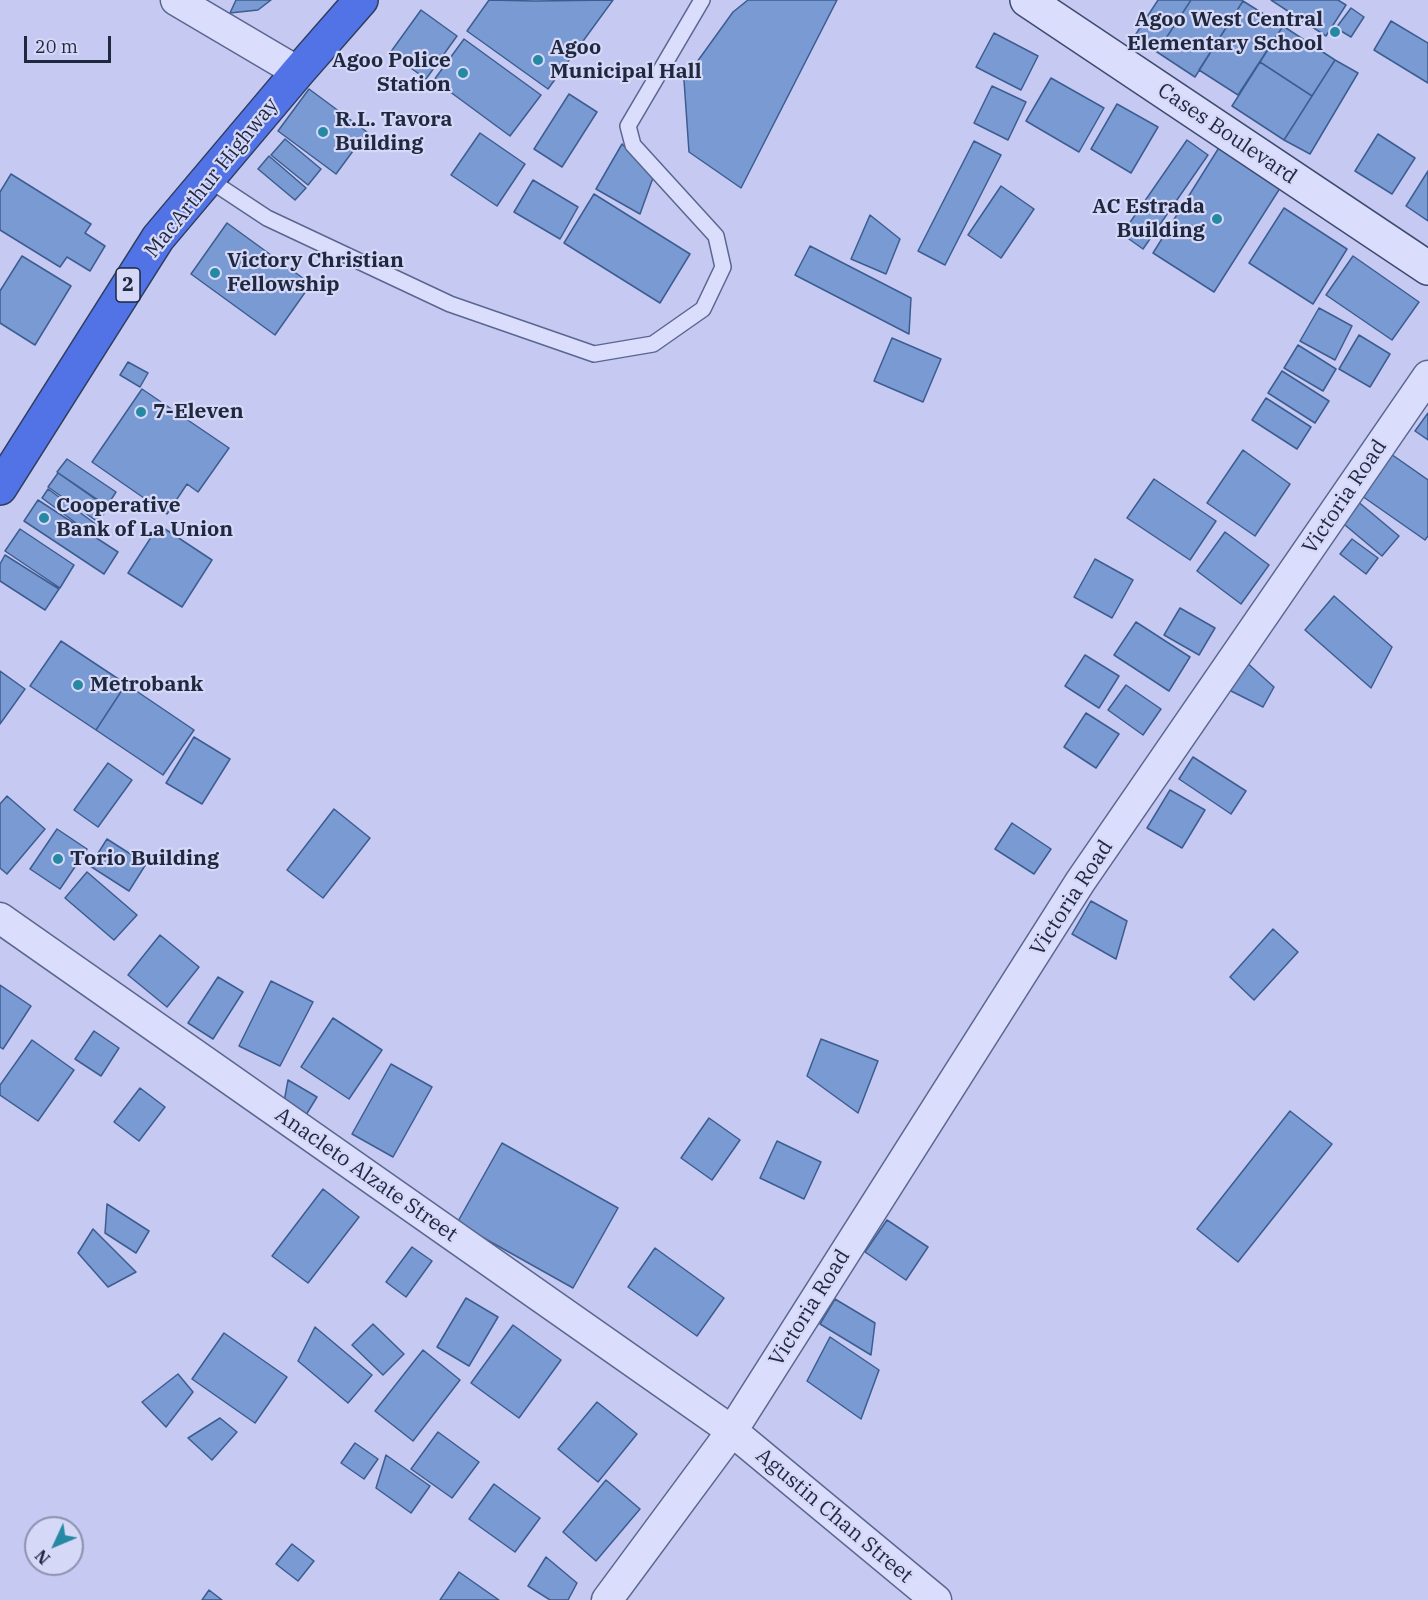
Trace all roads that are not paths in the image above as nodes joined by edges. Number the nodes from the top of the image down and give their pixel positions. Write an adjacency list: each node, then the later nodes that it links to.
1 (176, 0): 5 (street)
2 (361, 0): 5 (highway, MacArthur Highway / 2)
3 (702, 0): 6 (lane)
4 (1027, 0): 7 (street, Cases Boulevard)
5 (298, 72): 6 (highway, MacArthur Highway / 2)
6 (208, 179): 9 (highway, MacArthur Highway / 2)
7 (1428, 268)
8 (1428, 376): 11 (street, Victoria Road)
9 (0, 488)
10 (0, 918): 11 (street, Anacleto Alzate Street)
11 (732, 1431): 12 (street, Victoria Road); 13 (street, Agustin Chan Street)
12 (607, 1600)
13 (936, 1600)

